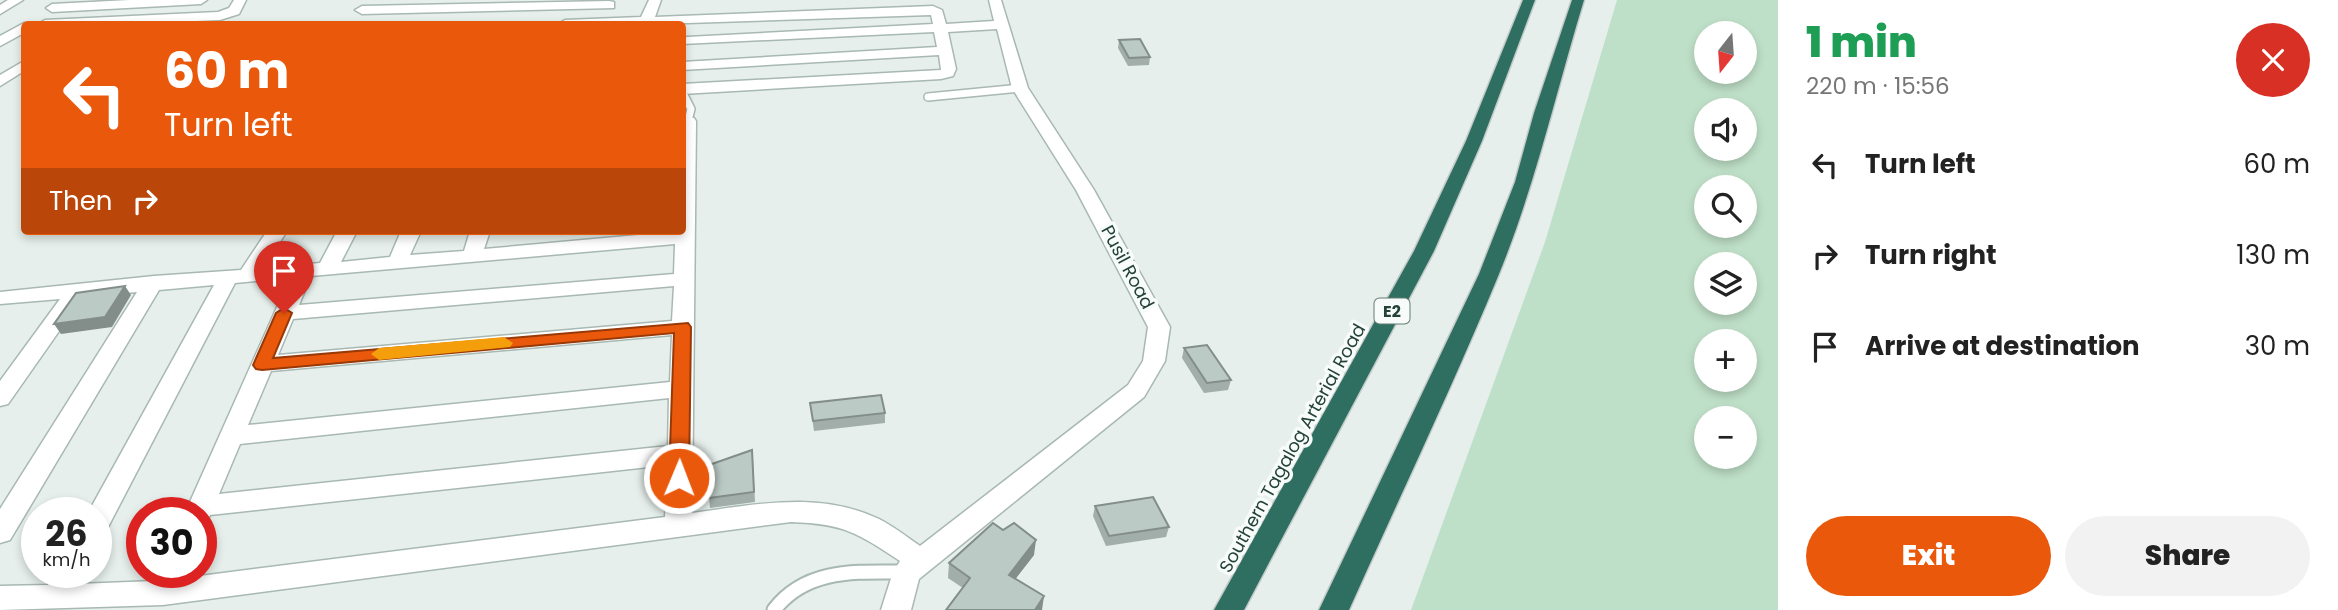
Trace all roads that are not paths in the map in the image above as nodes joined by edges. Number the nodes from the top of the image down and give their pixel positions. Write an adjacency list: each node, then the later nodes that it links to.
1 (17, 0): 15 (street)
2 (64, 0): 13 (street)
3 (201, 0): 13 (street)
4 (240, 0): 18 (street)
5 (655, 0): 20 (street)
6 (699, 0): 16 (street)
7 (831, 0): 8 (street)
8 (869, 0)
9 (995, 0): 22 (street, Pusil Road)
10 (1529, 0): 71 (highway, Southern Tagalog Arterial Road / E2)
11 (1578, 0): 72 (highway)
12 (610, 3): 14 (street); 19 (street)
13 (52, 8): 17 (street)
14 (363, 9)
15 (0, 10)
16 (693, 20): 21 (street); 23 (street); 25 (street)
17 (33, 21)
18 (124, 21)
19 (601, 21)
20 (646, 21)
21 (677, 21)
22 (1001, 25): 23 (street); 32 (street, Pusil Road)
23 (939, 27): 25 (street); 28 (street)
24 (21, 29): 26 (street)
25 (687, 41): 27 (street)
26 (0, 42)
27 (686, 44)
28 (943, 51): 29 (street); 33 (street)
29 (686, 66)
30 (21, 67): 31 (street)
31 (0, 82)
32 (1020, 88): 34 (lane); 65 (street, Pusil Road)
33 (686, 90)
34 (928, 97)
35 (686, 98): 36 (lane)
36 (686, 119)
37 (274, 235): 48 (street)
38 (345, 235): 46 (street)
39 (409, 235): 45 (street)
40 (479, 235): 44 (street)
41 (612, 237): 42 (street); 43 (street)
42 (685, 237): 49 (street)
43 (542, 240): 44 (street)
44 (473, 254): 45 (street)
45 (398, 261): 46 (street)
46 (328, 267): 47 (street)
47 (304, 269): 48 (street); 53 (street)
48 (239, 275): 50 (street); 60 (street)
49 (684, 279): 53 (street); 54 (street)
50 (154, 282): 51 (street); 64 (street)
51 (77, 290): 52 (street); 57 (street)
52 (0, 298)
53 (284, 313): 55 (street)
54 (682, 327): 55 (street); 56 (street)
55 (262, 365): 58 (street)
56 (681, 389): 58 (street); 59 (street)
57 (0, 398)
58 (231, 436): 61 (street)
59 (679, 454): 62 (street); 63 (street)
60 (111, 497)
61 (204, 497)
62 (217, 507)
63 (678, 526): 65 (street); 66 (street)
64 (0, 532)
65 (914, 566): 69 (lane); 70 (street)
66 (217, 577)
67 (46, 588): 68 (street)
68 (0, 599)
69 (774, 610)
70 (897, 610)
71 (1229, 610)
72 (1334, 610)

